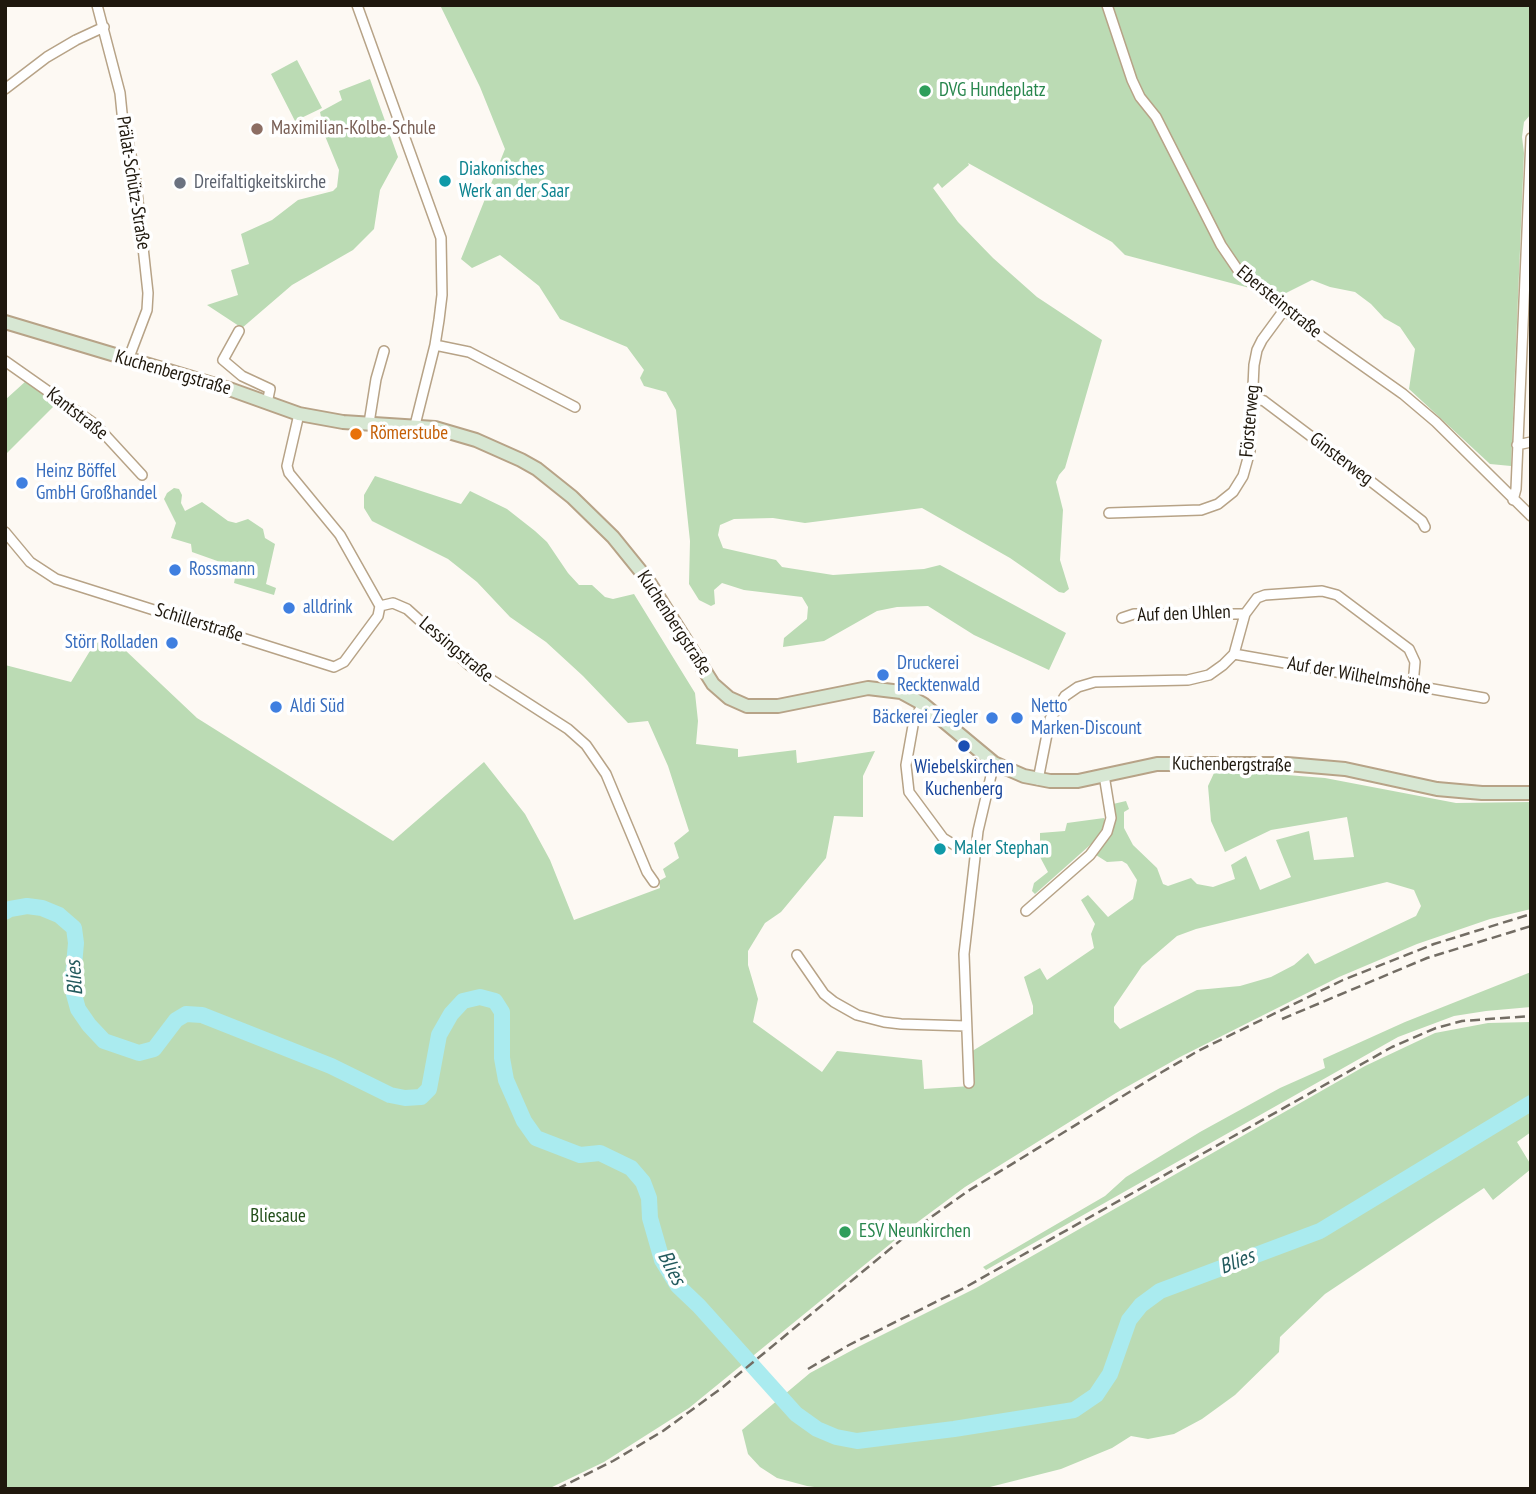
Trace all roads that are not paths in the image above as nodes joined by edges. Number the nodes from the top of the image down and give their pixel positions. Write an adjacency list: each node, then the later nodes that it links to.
1 (97, 5): 4 (street, Prälat-Schütz-Straße)
2 (357, 5): 10 (street)
3 (1107, 5): 7 (street, Ebersteinstraße)
4 (104, 27): 5 (street); 12 (street, Prälat-Schütz-Straße)
5 (5, 89)
6 (1531, 138): 21 (street)
7 (1284, 310): 14 (street, Försterweg); 23 (street, Ebersteinstraße)
8 (5, 322): 12 (main road, Kuchenbergstraße)
9 (239, 331): 15 (street)
10 (435, 345): 16 (street); 19 (street)
11 (384, 351): 18 (street)
12 (128, 360): 15 (main road, Kuchenbergstraße)
13 (5, 361): 22 (street, Kantstraße)
14 (1253, 397): 24 (street, Försterweg); 26 (street, Ginsterweg)
15 (267, 402): 17 (main road, Kuchenbergstraße)
16 (575, 407)
17 (299, 414): 18 (main road, Kuchenbergstraße); 28 (street)
18 (369, 423): 19 (main road, Kuchenbergstraße)
19 (415, 425): 34 (main road, Kuchenbergstraße)
20 (1531, 442): 21 (street)
21 (1517, 445): 23 (street)
22 (142, 475)
23 (1513, 500): 25 (street, Ebersteinstraße)
24 (1109, 513)
25 (1531, 516)
26 (1425, 527)
27 (5, 532): 28 (street, Schillerstraße)
28 (380, 606): 40 (street, Lessingstraße)
29 (1245, 614): 30 (street, Auf den Uhlen); 31 (street, Auf den Uhlen); 32 (street, Auf den Uhlen)
30 (1122, 618)
31 (1234, 654): 32 (street, Auf der Wilhelmshöhe); 37 (street)
32 (1413, 685): 33 (street, Auf der Wilhelmshöhe)
33 (1484, 698)
34 (923, 704): 35 (main road, Kuchenbergstraße); 39 (street)
35 (994, 762): 37 (main road, Kuchenbergstraße); 39 (street)
36 (1104, 775): 37 (main road, Kuchenbergstraße); 38 (main road, Kuchenbergstraße); 41 (street)
37 (1038, 780)
38 (1531, 793)
39 (975, 851): 43 (street)
40 (653, 882)
41 (1026, 911)
42 (797, 955): 43 (street)
43 (966, 1026): 44 (street)
44 (969, 1083)

